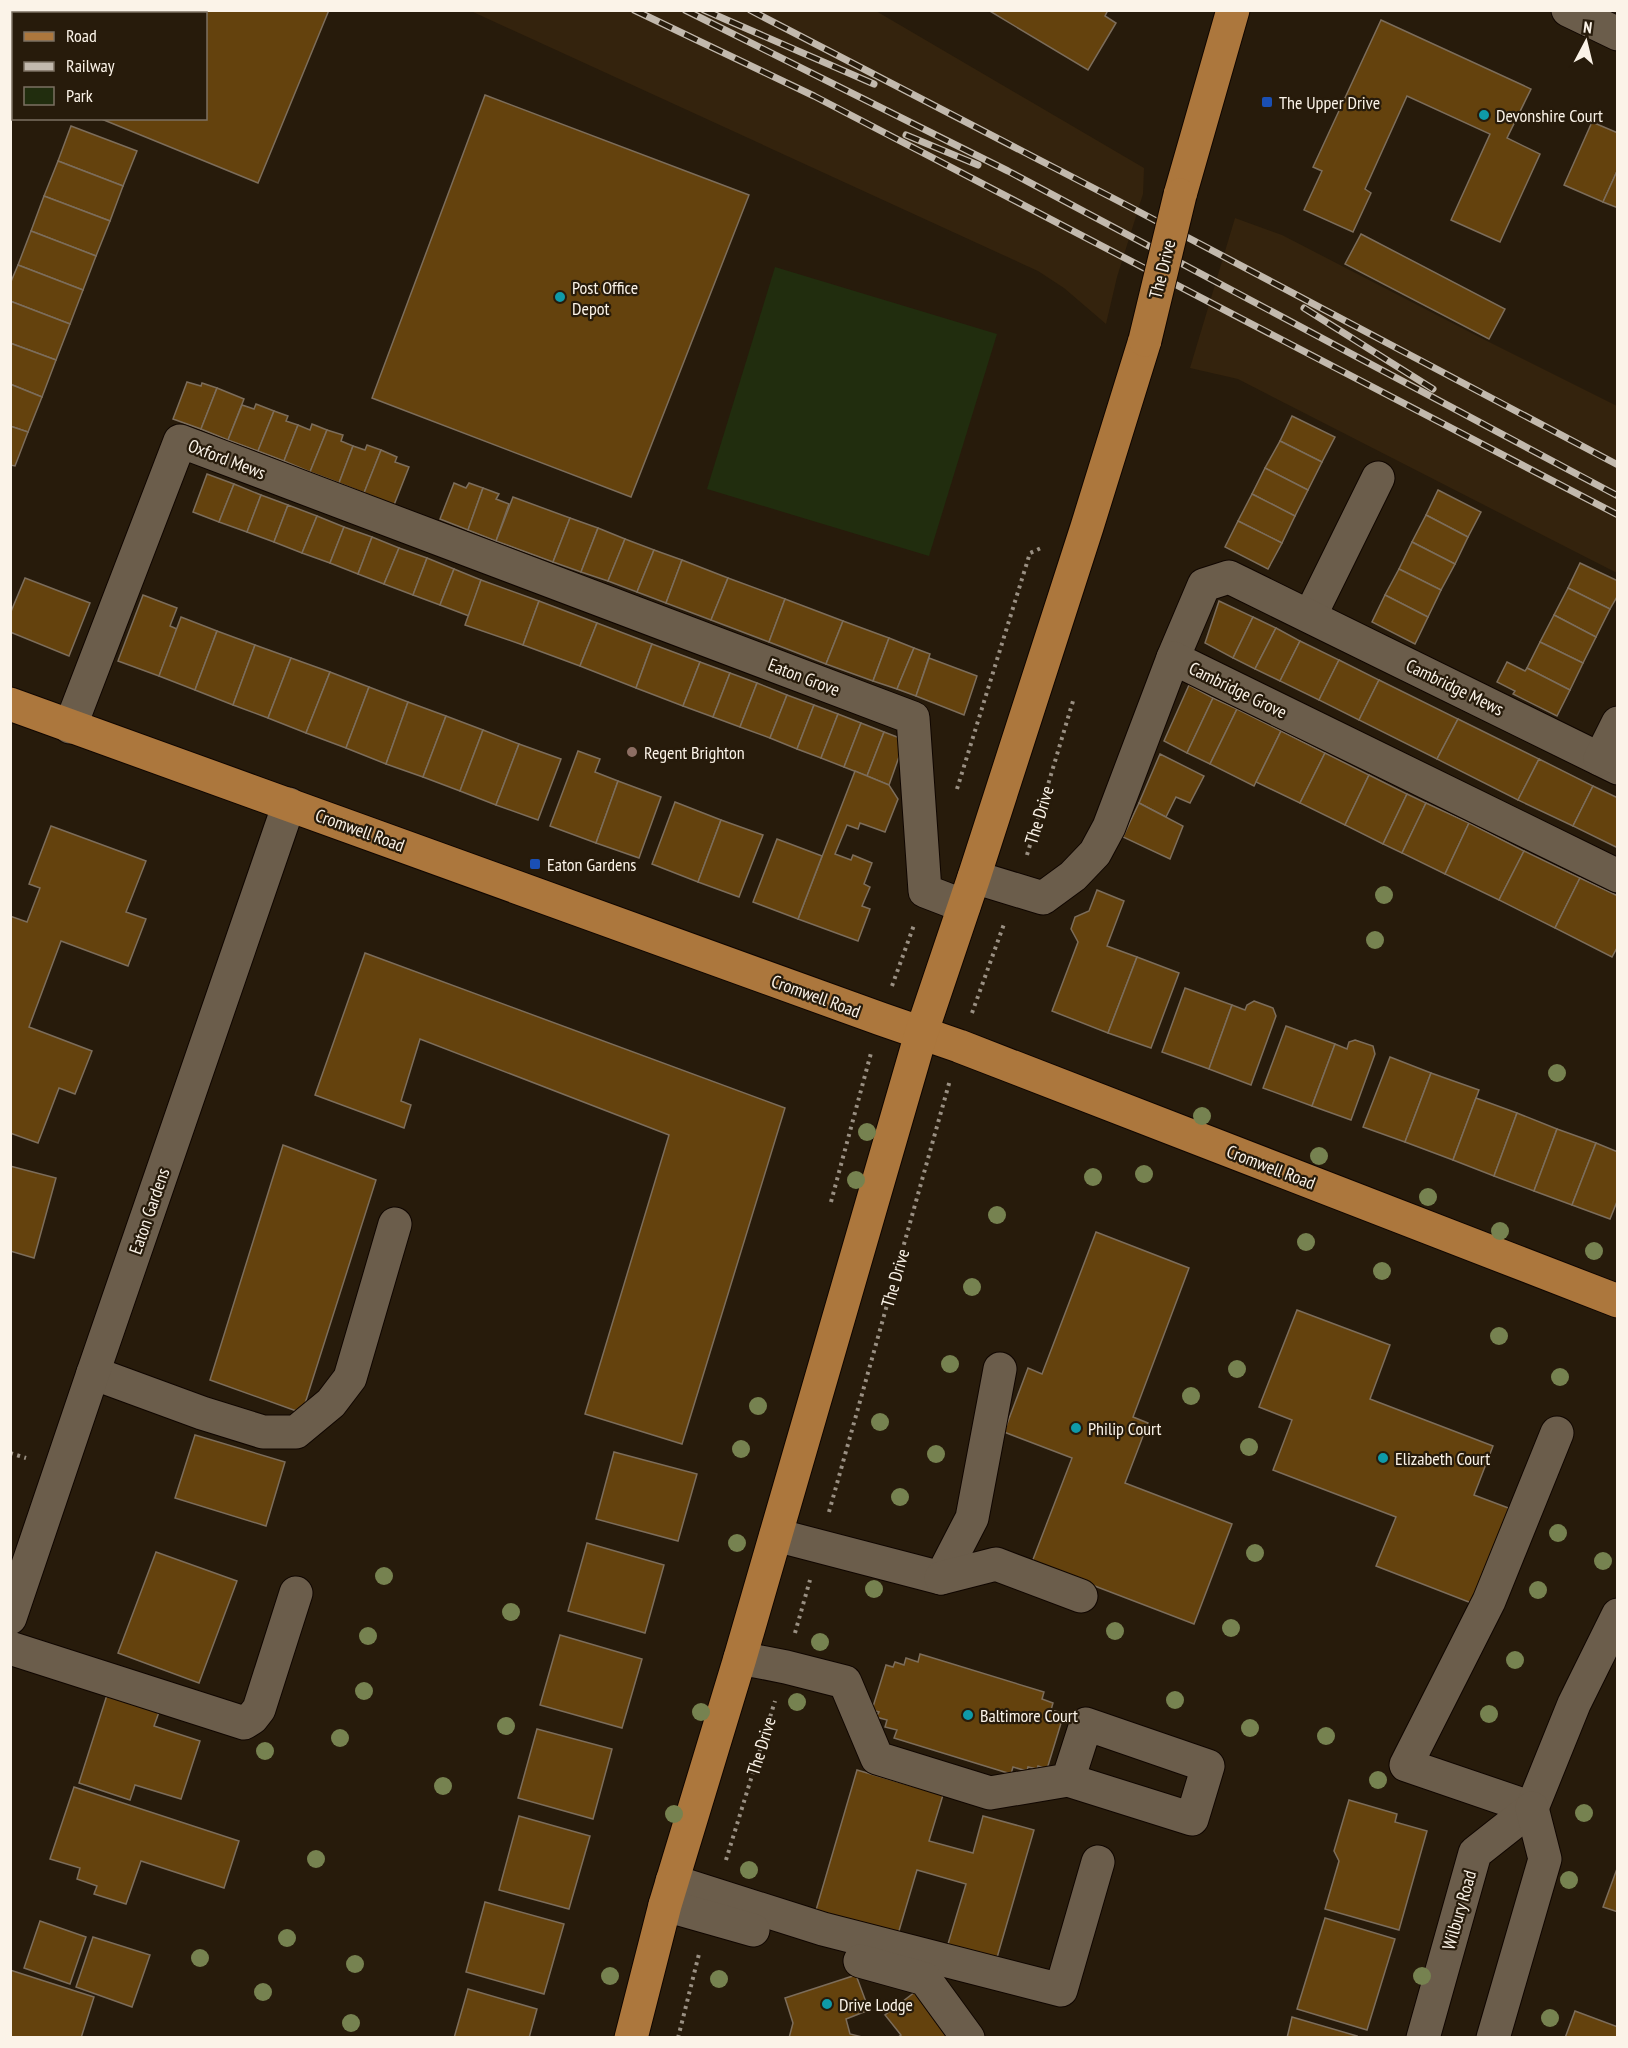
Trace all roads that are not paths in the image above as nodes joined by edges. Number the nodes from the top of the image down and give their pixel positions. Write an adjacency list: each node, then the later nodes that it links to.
1 (1233, 10): 14 (main road, The Drive, bridge)
2 (1568, 10): 3 (street)
3 (1617, 34)
4 (1378, 478): 6 (street)
5 (494, 560): 10 (street, Oxford Mews); 14 (street, Eaton Grove)
6 (1310, 615): 7 (street, Cambridge Mews); 11 (street, Cambridge Mews)
7 (1173, 658): 13 (street, Cambridge Grove); 14 (street, Cambridge Grove)
8 (10, 704): 10 (main road, Cromwell Road)
9 (1617, 723): 11 (street, Cambridge Mews)
10 (69, 727): 12 (main road, Cromwell Road)
11 (1609, 763)
12 (289, 804): 15 (main road, Cromwell Road); 19 (street, Eaton Gardens)
13 (1617, 876)
14 (969, 892): 15 (main road, The Drive)
15 (921, 1034): 17 (main road, Cromwell Road); 21 (main road, The Drive)
16 (395, 1224): 19 (street)
17 (1617, 1301)
18 (1000, 1369): 22 (street)
19 (93, 1373): 26 (street, Eaton Gardens)
20 (1557, 1433): 30 (street)
21 (776, 1535): 22 (street); 28 (main road, The Drive)
22 (941, 1578): 24 (street)
23 (296, 1593): 27 (street)
24 (1081, 1596)
25 (1617, 1615): 30 (street, Wilbury Road)
26 (10, 1618)
27 (10, 1648)
28 (740, 1658): 29 (street); 32 (main road, The Drive)
29 (1068, 1780)
30 (1532, 1808): 36 (street, Wilbury Road); 37 (street)
31 (1098, 1862): 33 (street)
32 (669, 1893): 33 (street); 34 (main road, The Drive)
33 (712, 1906): 35 (street)
34 (631, 2037)
35 (968, 2037)
36 (1423, 2037)
37 (1493, 2037)

